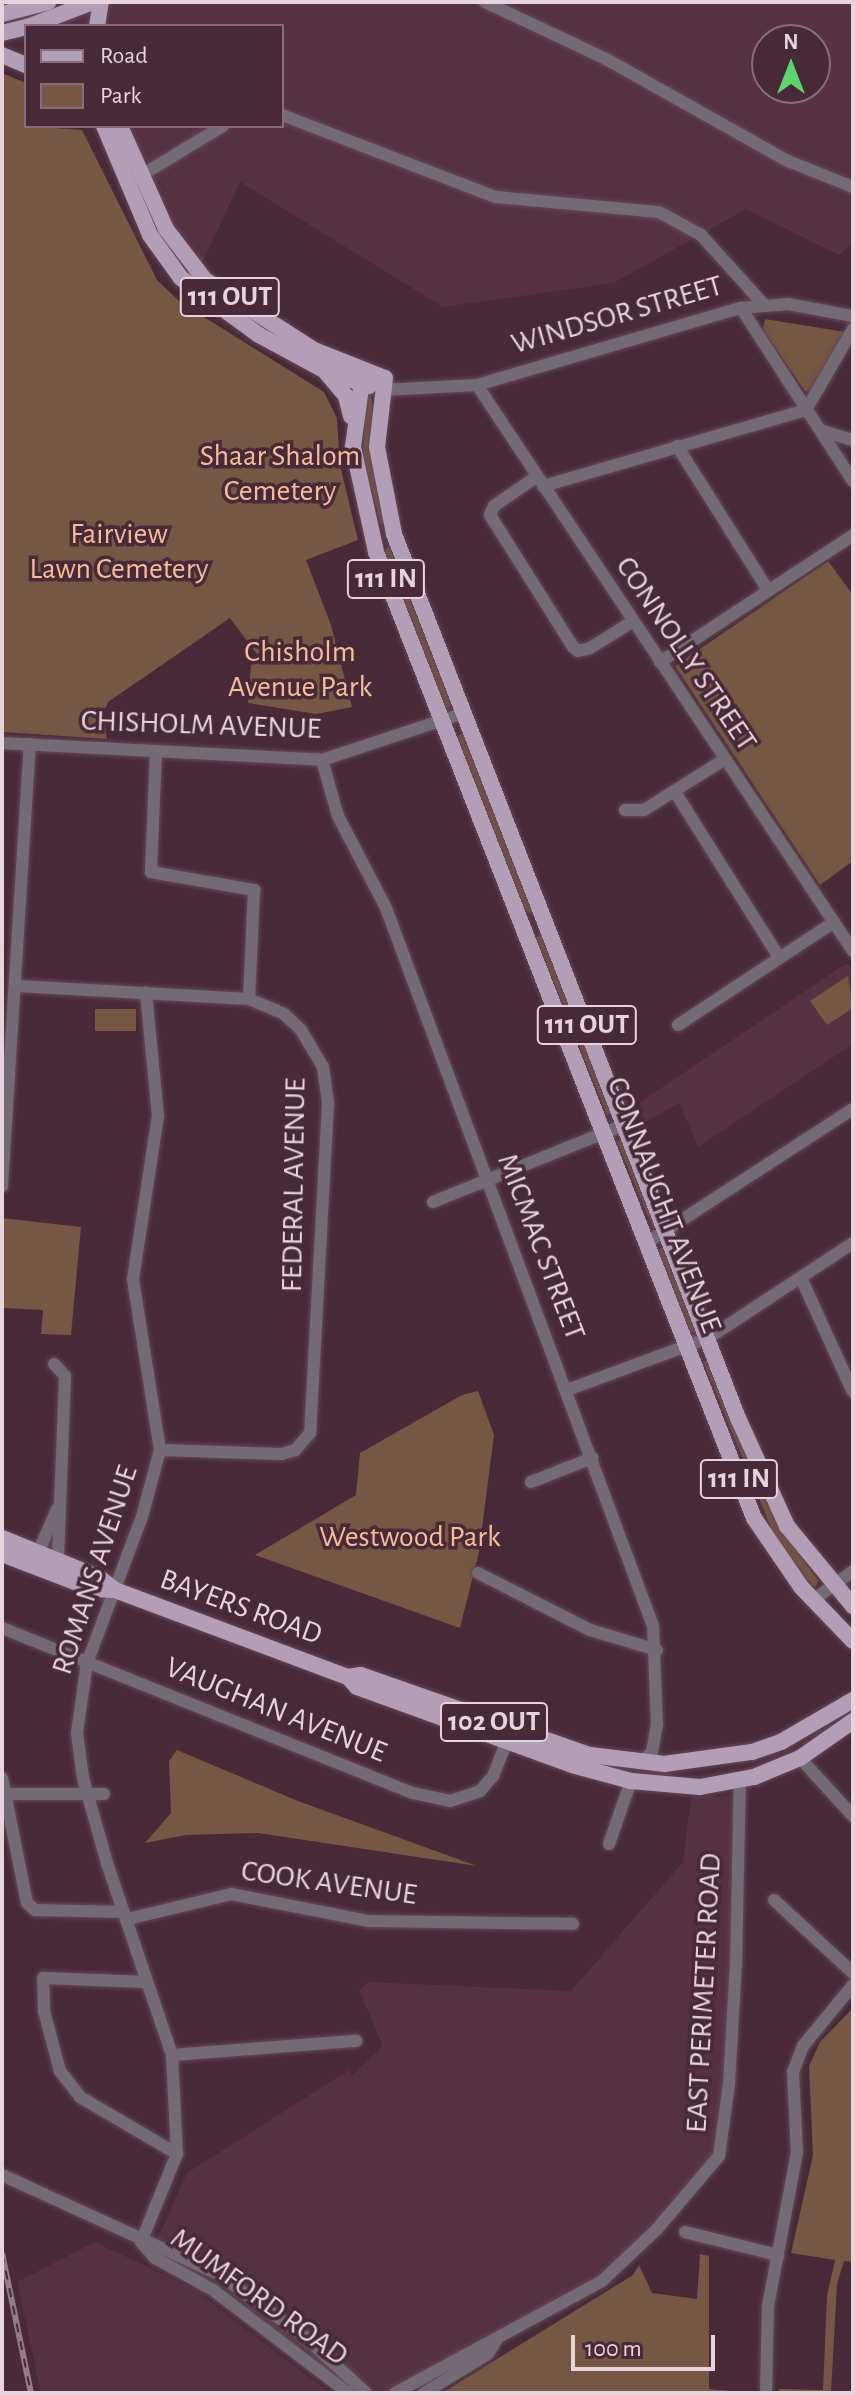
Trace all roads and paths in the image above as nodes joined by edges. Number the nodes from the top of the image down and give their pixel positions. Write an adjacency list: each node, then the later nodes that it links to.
1 (48, 2): 5 (main road)
2 (93, 2): 6 (main road)
3 (101, 2): 8 (main road)
4 (485, 2): 19 (street)
5 (2, 14)
6 (68, 14): 7 (main road)
7 (35, 24)
8 (97, 24)
9 (24, 27): 10 (main road)
10 (2, 33)
11 (2, 55): 12 (main road)
12 (24, 64)
13 (284, 116): 20 (street)
14 (94, 128): 18 (main road)
15 (105, 128): 18 (main road, WINDSOR STREET)
16 (120, 128): 18 (main road, WINDSOR STREET / 111 OUT)
17 (219, 128): 18 (street)
18 (130, 176): 24 (main road, WINDSOR STREET); 25 (main road, WINDSOR STREET / 111 OUT)
19 (853, 187)
20 (764, 305): 21 (street, WINDSOR STREET); 22 (street, WINDSOR STREET)
21 (741, 308): 27 (street, WINDSOR STREET); 28 (street)
22 (853, 316)
23 (853, 329): 28 (street)
24 (324, 370): 25 (main road, WINDSOR STREET); 29 (main road)
25 (361, 378): 26 (main road, WINDSOR STREET); 29 (main road, CONNAUGHT AVENUE)
26 (388, 385): 27 (street, WINDSOR STREET); 39 (main road, CONNAUGHT AVENUE / 111 OUT)
27 (477, 385): 34 (street, CONNOLLY STREET)
28 (806, 410): 30 (street); 32 (street)
29 (353, 430): 40 (main road, CONNAUGHT AVENUE / 111 IN)
30 (823, 431): 31 (street); 33 (street)
31 (853, 440)
32 (677, 446): 34 (street); 36 (street)
33 (853, 481)
34 (540, 482): 37 (street, CONNOLLY STREET); 37 (street)
35 (853, 535): 36 (street)
36 (768, 590): 38 (street)
37 (632, 622): 38 (street, CONNOLLY STREET)
38 (660, 662): 44 (street, CONNOLLY STREET)
39 (464, 713): 40 (street); 48 (main road, CONNAUGHT AVENUE / 111 OUT)
40 (441, 722): 45 (street, CHISHOLM AVENUE); 50 (main road, CONNAUGHT AVENUE / 111 IN)
41 (2, 743): 42 (street, CHISHOLM AVENUE)
42 (30, 744): 43 (street, CHISHOLM AVENUE); 53 (street)
43 (156, 751): 45 (street, CHISHOLM AVENUE); 55 (street)
44 (725, 759): 46 (street); 49 (street, CONNOLLY STREET)
45 (322, 760): 60 (street, MICMAC STREET)
46 (675, 792): 47 (street); 52 (street)
47 (625, 810)
48 (547, 920): 50 (main road); 58 (main road, CONNAUGHT AVENUE / 111 OUT)
49 (834, 922): 51 (street, CONNOLLY STREET); 52 (street)
50 (525, 929): 59 (main road, CONNAUGHT AVENUE / 111 IN)
51 (853, 951)
52 (779, 957): 56 (street)
53 (18, 986): 54 (street, FEDERAL AVENUE); 61 (street)
54 (146, 993): 55 (street, FEDERAL AVENUE); 72 (street, ROMANS AVENUE)
55 (249, 999): 72 (street, FEDERAL AVENUE)
56 (678, 1025)
57 (853, 1109): 63 (street)
58 (626, 1124): 59 (street); 63 (main road, CONNAUGHT AVENUE / 111 OUT)
59 (606, 1133): 60 (street); 64 (main road, CONNAUGHT AVENUE / 111 IN)
60 (487, 1177): 62 (street); 70 (street, MICMAC STREET)
61 (2, 1186)
62 (433, 1202)
63 (669, 1231): 64 (street); 67 (main road, CONNAUGHT AVENUE / 111 OUT)
64 (648, 1242): 68 (main road, CONNAUGHT AVENUE / 111 IN)
65 (853, 1243): 66 (street)
66 (801, 1278): 67 (street); 71 (street)
67 (710, 1337): 68 (street); 82 (main road, CONNAUGHT AVENUE / 111 OUT)
68 (689, 1344): 70 (street); 84 (main road, CONNAUGHT AVENUE / 111 IN)
69 (54, 1364): 75 (street)
70 (567, 1390): 73 (street, MICMAC STREET)
71 (853, 1392)
72 (160, 1450): 83 (street, ROMANS AVENUE)
73 (592, 1458): 74 (street); 88 (street, MICMAC STREET)
74 (531, 1482)
75 (57, 1509): 77 (street); 79 (street)
76 (2, 1538): 77 (main road, BAYERS ROAD)
77 (38, 1553): 79 (main road, BAYERS ROAD)
78 (2, 1554): 83 (main road, BAYERS ROAD)
79 (58, 1561): 83 (main road, BAYERS ROAD)
80 (853, 1571): 82 (street)
81 (478, 1573): 88 (street)
82 (833, 1586): 84 (street); 85 (main road, CONNAUGHT AVENUE / 111 OUT)
83 (115, 1590): 89 (street, ROMANS AVENUE); 90 (main road, BAYERS ROAD)
84 (813, 1600): 87 (main road, CONNAUGHT AVENUE / 111 IN)
85 (853, 1606)
86 (2, 1628): 89 (street, VAUGHAN AVENUE)
87 (853, 1641)
88 (657, 1650): 96 (street, MICMAC STREET)
89 (87, 1663): 93 (street, VAUGHAN AVENUE); 104 (street, ROMANS AVENUE)
90 (348, 1677): 93 (main road, BAYERS ROAD); 96 (main road, BAYERS ROAD / 102 OUT)
91 (853, 1700): 94 (main road, BAYERS ROAD / 102 OUT)
92 (849, 1725): 95 (main road, BAYERS ROAD)
93 (507, 1741): 100 (main road, BAYERS ROAD)
94 (752, 1752): 97 (main road, BAYERS ROAD / 102 OUT); 99 (main road)
95 (800, 1758): 99 (main road, BAYERS ROAD); 105 (street)
96 (642, 1762): 97 (main road, BAYERS ROAD / 102 OUT)
97 (664, 1764): 101 (main road)
98 (2, 1778): 102 (street)
99 (740, 1780): 101 (main road, BAYERS ROAD); 120 (street, EAST PERIMETER ROAD)
100 (631, 1781): 101 (main road, BAYERS ROAD); 106 (street)
101 (700, 1787)
102 (5, 1794): 104 (street); 108 (street, COOK AVENUE)
103 (104, 1794): 104 (street)
104 (90, 1795): 108 (street, ROMANS AVENUE)
105 (853, 1816)
106 (609, 1844)
107 (774, 1900): 110 (street)
108 (125, 1916): 109 (street, COOK AVENUE); 111 (street, ROMANS AVENUE)
109 (573, 1924)
110 (853, 1973)
111 (146, 1982): 114 (street, ROMANS AVENUE); 115 (street)
112 (853, 1985): 119 (street)
113 (356, 2041): 114 (street)
114 (172, 2055): 115 (street, ROMANS AVENUE)
115 (177, 2154): 118 (street, ROMANS AVENUE)
116 (2, 2175): 118 (street, MUMFORD ROAD)
117 (685, 2232): 119 (street)
118 (141, 2242): 121 (street, MUMFORD ROAD); 122 (street, MUMFORD ROAD)
119 (778, 2255): 125 (street)
120 (497, 2339): 123 (street, EAST PERIMETER ROAD); 124 (street, EAST PERIMETER ROAD)
121 (348, 2393)
122 (366, 2393)
123 (395, 2393)
124 (424, 2393)
125 (766, 2393)

